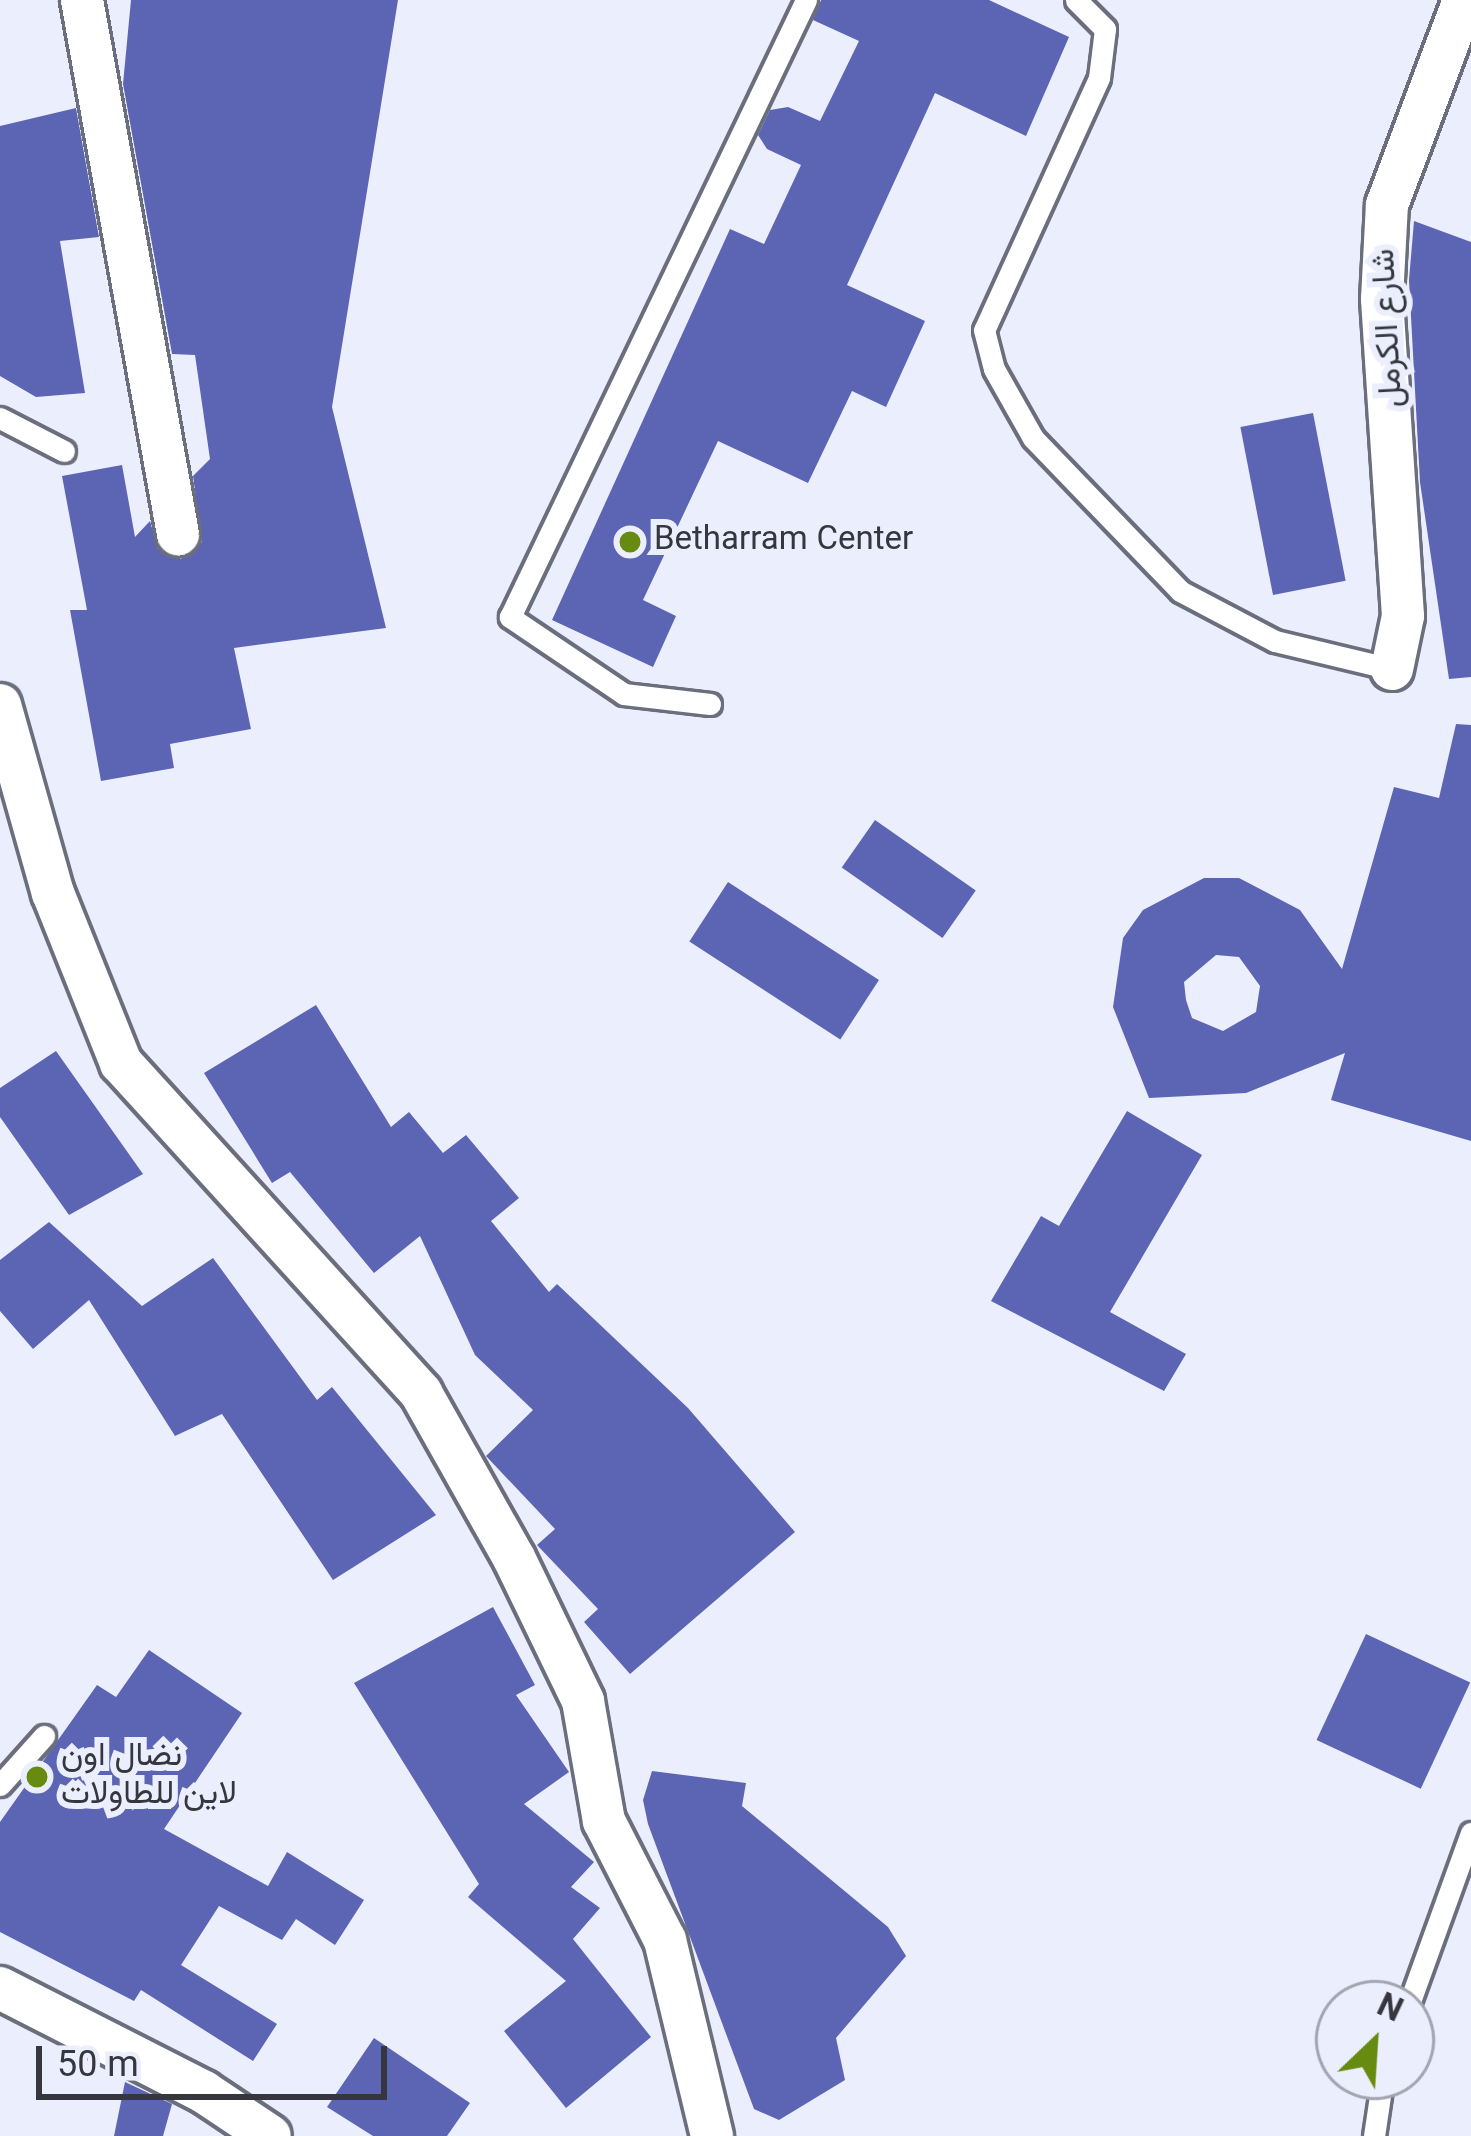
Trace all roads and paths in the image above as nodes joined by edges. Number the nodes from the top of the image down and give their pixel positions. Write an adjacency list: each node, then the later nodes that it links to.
1 (82, 0): 7 (street)
2 (806, 0): 9 (lane)
3 (1076, 0): 8 (lane)
4 (1464, 0): 8 (street, شارع الكرمل)
5 (0, 418): 6 (lane)
6 (64, 451)
7 (178, 534)
8 (1392, 669)
9 (710, 704)
10 (0, 705): 18 (street)
11 (44, 1736): 12 (lane)
12 (0, 1785)
13 (1471, 1834): 14 (lane)
14 (1418, 1980)
15 (0, 1988): 17 (street)
16 (1379, 2100): 19 (lane)
17 (270, 2136)
18 (712, 2136)
19 (1374, 2136)

